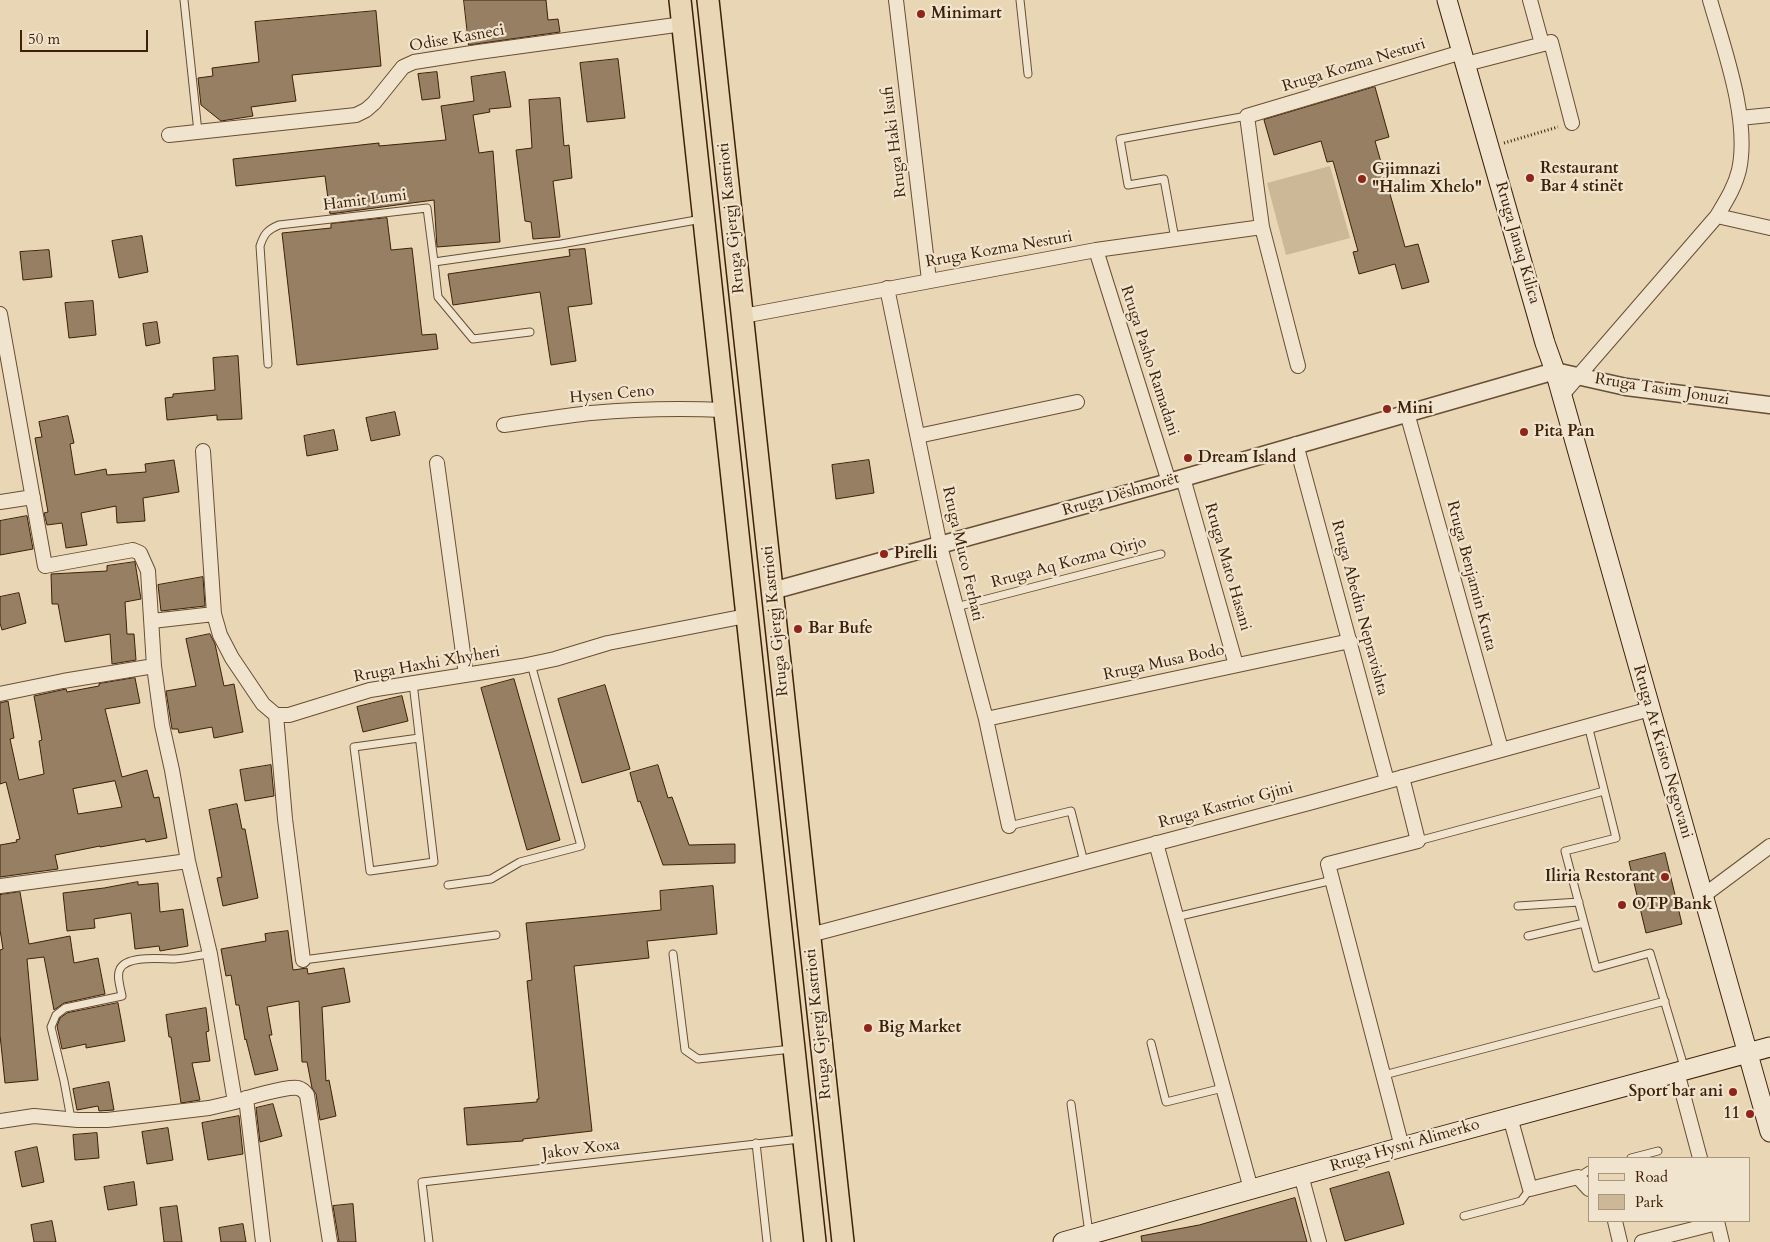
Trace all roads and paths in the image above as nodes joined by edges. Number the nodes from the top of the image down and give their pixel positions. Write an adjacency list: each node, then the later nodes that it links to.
1 (184, 0): 17 (lane)
2 (680, 0): 9 (main road, Rruga Gjergj Kastrioti)
3 (708, 0): 30 (main road, Rruga Gjergj Kastrioti)
4 (896, 0): 27 (street, Rruga Haki Isufi)
5 (1020, 0): 12 (lane)
6 (1447, 0): 11 (main road, Rruga Janaq Kilica)
7 (1530, 0): 10 (street)
8 (1710, 0): 15 (street)
9 (683, 24): 17 (street, Odise Kasneci); 21 (main road, Rruga Gjergj Kastrioti)
10 (1542, 44): 11 (street, Rruga Kozma Nesturi); 16 (street)
11 (1464, 58): 14 (street, Rruga Kozma Nesturi); 19 (main road, Rruga Janaq Kilica)
12 (1028, 74)
13 (1770, 115): 15 (street)
14 (1247, 116): 22 (street); 24 (lane)
15 (1740, 118): 20 (street)
16 (1572, 123): 19 (path)
17 (198, 132): 18 (street, Odise Kasneci)
18 (169, 135)
19 (1489, 147): 34 (main road, Rruga Janaq Kilica)
20 (1717, 216): 23 (street); 35 (street)
21 (703, 219): 26 (lane); 39 (main road, Rruga Gjergj Kastrioti)
22 (1262, 227): 24 (street, Rruga Kozma Nesturi); 33 (street)
23 (1770, 228)
24 (1175, 239): 25 (street, Rruga Kozma Nesturi)
25 (1096, 250): 27 (street, Rruga Kozma Nesturi); 46 (street, Rruga Pasho Ramadani)
26 (434, 262): 31 (lane); 32 (lane, Hamit Lumi)
27 (929, 280): 28 (street, Rruga Kozma Nesturi)
28 (887, 288): 30 (street, Rruga Kozma Nesturi); 42 (street, Rruga Muco Ferhati)
29 (0, 314): 47 (street)
30 (743, 316): 51 (main road, Rruga Gjergj Kastrioti)
31 (530, 332)
32 (268, 364)
33 (1298, 366)
34 (1555, 371): 35 (street, Rruga Tasim Jonuzi); 36 (main road, Rruga At Kristo Negovani); 40 (street, Rruga Dëshmorët)
35 (1579, 376): 36 (street); 38 (street, Rruga Tasim Jonuzi)
36 (1562, 395): 63 (main road, Rruga At Kristo Negovani)
37 (1077, 402): 42 (street)
38 (1770, 405)
39 (724, 410): 41 (street, Hysen Ceno); 54 (main road, Rruga Gjergj Kastrioti)
40 (1407, 413): 43 (street, Rruga Dëshmorët); 68 (street, Rruga Benjamin Kruta)
41 (504, 425)
42 (918, 436): 49 (street, Rruga Muco Ferhati)
43 (1296, 444): 46 (street, Rruga Dëshmorët); 56 (street, Rruga Abedin Nepravishta)
44 (203, 451): 53 (street)
45 (437, 463): 60 (street)
46 (1176, 480): 49 (street, Rruga Dëshmorët); 58 (street, Rruga Mato Hasani)
47 (33, 497): 48 (street); 55 (street)
48 (0, 502)
49 (940, 546): 51 (street, Rruga Dëshmorët); 52 (street, Rruga Muco Ferhati)
50 (1161, 554): 52 (lane, Rruga Aq Kozma Qirjo)
51 (772, 591): 87 (main road, Rruga Gjergj Kastrioti)
52 (956, 607): 65 (street, Rruga Muco Ferhati)
53 (214, 614): 55 (street); 64 (street)
54 (746, 616): 57 (street, Rruga Haxhi Xhyheri); 95 (main road, Rruga Gjergj Kastrioti)
55 (152, 621): 59 (street)
56 (1350, 641): 58 (street, Rruga Musa Bodo); 70 (street, Rruga Abedin Nepravishta)
57 (531, 664): 60 (street, Rruga Haxhi Xhyheri); 79 (lane)
58 (1236, 665): 65 (street, Rruga Musa Bodo)
59 (154, 666): 62 (street); 76 (street)
60 (466, 675): 61 (street, Rruga Haxhi Xhyheri)
61 (413, 683): 64 (street, Rruga Haxhi Xhyheri); 67 (lane)
62 (0, 694)
63 (1650, 709): 66 (street, Rruga Kastriot Gjini); 81 (main road, Rruga At Kristo Negovani)
64 (276, 715): 91 (street)
65 (986, 719): 72 (street, Rruga Muco Ferhati)
66 (1588, 725): 68 (street, Rruga Kastriot Gjini); 71 (lane)
67 (419, 738): 67 (lane)
68 (1500, 749): 69 (street, Rruga Kastriot Gjini)
69 (1402, 777): 70 (street, Rruga Kastriot Gjini); 73 (street)
70 (1387, 781): 74 (street, Rruga Kastriot Gjini)
71 (1604, 791): 73 (lane); 82 (lane)
72 (1009, 826): 77 (lane)
73 (1418, 841): 78 (street)
74 (1156, 843): 77 (street, Rruga Kastriot Gjini); 84 (street)
75 (1770, 846): 81 (street)
76 (188, 861): 80 (street); 89 (street)
77 (1084, 862): 87 (street, Rruga Kastriot Gjini)
78 (1333, 880): 84 (lane); 98 (street)
79 (448, 885)
80 (0, 886)
81 (1703, 896): 96 (main road, Rruga At Kristo Negovani)
82 (1579, 902): 83 (lane); 85 (lane)
83 (1518, 906)
84 (1176, 917): 99 (street)
85 (1584, 923): 88 (lane); 92 (lane)
86 (496, 935): 91 (lane)
87 (810, 935): 126 (main road, Rruga Gjergj Kastrioti)
88 (1528, 936)
89 (210, 954): 100 (street); 103 (lane)
90 (673, 954): 95 (lane)
91 (303, 960)
92 (1665, 1000): 97 (lane); 98 (lane)
93 (1150, 1043): 99 (lane)
94 (1770, 1047): 96 (main road, Rruga Hysni Alimerko)
95 (794, 1048): 106 (main road, Rruga Gjergj Kastrioti)
96 (1748, 1053): 97 (main road, Rruga Hysni Alimerko); 105 (main road, Rruga At Kristo Negovani)
97 (1681, 1071): 102 (main road, Rruga Hysni Alimerko); 111 (street)
98 (1384, 1075): 108 (street)
99 (1223, 1088): 116 (street)
100 (240, 1100): 103 (street); 121 (street); 122 (street)
101 (1071, 1104): 120 (lane)
102 (1510, 1117): 108 (main road, Rruga Hysni Alimerko); 115 (street)
103 (71, 1120): 104 (street)
104 (0, 1121)
105 (1770, 1132)
106 (803, 1138): 107 (lane, Jakov Xoxa); 125 (main road, Rruga Gjergj Kastrioti)
107 (756, 1144): 123 (lane, Jakov Xoxa); 124 (lane)
108 (1402, 1147): 113 (main road, Rruga Hysni Alimerko)
109 (1658, 1151): 110 (lane)
110 (1635, 1157)
111 (1700, 1157)
112 (1584, 1173): 114 (street); 115 (street)
113 (1301, 1175): 116 (main road, Rruga Hysni Alimerko); 128 (street)
114 (1588, 1186)
115 (1530, 1189): 117 (lane)
116 (1251, 1190): 120 (main road, Rruga Hysni Alimerko)
117 (1464, 1216)
118 (1615, 1222): 129 (street)
119 (1717, 1222): 130 (street); 131 (street)
120 (1090, 1235): 127 (main road, Rruga Hysni Alimerko)
121 (263, 1242)
122 (330, 1242)
123 (429, 1242)
124 (767, 1242)
125 (815, 1242)
126 (844, 1242)
127 (1063, 1242)
128 (1319, 1242)
129 (1620, 1242)
130 (1642, 1242)
131 (1722, 1242)

